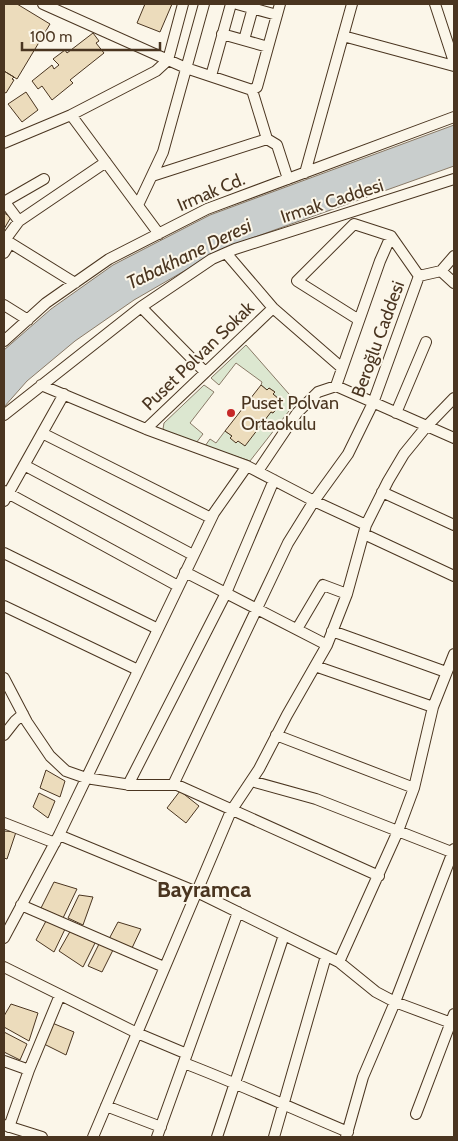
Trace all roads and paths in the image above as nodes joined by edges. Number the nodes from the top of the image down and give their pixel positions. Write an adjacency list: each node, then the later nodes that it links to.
1 (43, 4): 15 (street)
2 (184, 4): 15 (street)
3 (204, 4): 18 (street)
4 (231, 4): 11 (street)
5 (237, 4): 9 (street)
6 (280, 4): 10 (street)
7 (352, 4): 12 (street)
8 (435, 4): 16 (street)
9 (253, 6): 10 (street); 13 (street)
10 (277, 15): 14 (street)
11 (222, 34): 13 (street); 19 (street)
12 (343, 36): 17 (street); 26 (street)
13 (244, 40): 14 (street)
14 (268, 47): 20 (street)
15 (168, 60): 18 (street); 21 (street)
16 (454, 62)
17 (454, 66)
18 (186, 68): 19 (street); 27 (street)
19 (211, 76): 20 (street)
20 (252, 90): 23 (street)
21 (71, 115): 24 (street); 25 (street)
22 (454, 117): 26 (street, Irmak Cd.)
23 (267, 139): 27 (street); 29 (street)
24 (4, 143)
25 (106, 162): 32 (street); 33 (street)
26 (305, 173): 29 (street, Irmak Cd.)
27 (152, 176): 32 (street)
28 (44, 179): 31 (street)
29 (288, 179): 34 (street, Irmak Cd.)
30 (454, 179): 37 (street, Irmak Caddesi)
31 (4, 202): 33 (street)
32 (138, 206): 34 (street)
33 (19, 220): 36 (street)
34 (159, 234): 42 (street, Irmak Cd.)
35 (391, 236): 41 (street); 48 (street); 48 (street)
36 (6, 241): 38 (street); 42 (street)
37 (226, 253): 45 (street, Irmak Caddesi); 46 (street)
38 (4, 254)
39 (454, 256): 40 (street)
40 (441, 271): 41 (street, Beroğlu Caddesi); 43 (street)
41 (419, 276): 57 (street, Beroğlu Caddesi)
42 (75, 283): 47 (street, Irmak Cd.)
43 (454, 283)
44 (4, 305): 47 (street)
45 (141, 307): 52 (street); 53 (street, Irmak Caddesi)
46 (273, 308): 51 (street); 52 (street, Puset Polvan Sokak)
47 (28, 320): 49 (street, Irmak Cd.)
48 (359, 320): 51 (street)
49 (4, 341)
50 (426, 342): 58 (street)
51 (342, 368): 54 (street)
52 (206, 372): 61 (street, Puset Polvan Sokak)
53 (41, 385): 55 (street); 59 (street, Irmak Caddesi)
54 (336, 386): 57 (street); 66 (street)
55 (64, 394): 61 (street); 62 (street)
56 (454, 398): 60 (street)
57 (373, 403): 58 (street); 70 (street, Beroğlu Caddesi)
58 (396, 413): 60 (street)
59 (4, 415)
60 (426, 427): 63 (street); 68 (street)
61 (146, 429): 65 (street)
62 (42, 434): 64 (street); 71 (street)
63 (454, 438)
64 (24, 465): 69 (street); 75 (street)
65 (247, 466): 66 (street); 71 (street)
66 (258, 471): 67 (street)
67 (274, 480): 70 (street); 79 (street)
68 (382, 492): 72 (street); 73 (street)
69 (5, 495): 78 (street)
70 (314, 501): 73 (street); 82 (street, Beroğlu Caddesi)
71 (211, 518): 75 (street)
72 (454, 525)
73 (365, 530): 77 (street); 80 (street)
74 (4, 553): 83 (street)
75 (193, 555): 76 (street)
76 (185, 572): 78 (street); 79 (street)
77 (454, 576)
78 (178, 586): 83 (street)
79 (226, 593): 82 (street); 98 (street)
80 (347, 594): 84 (street); 85 (street)
81 (4, 606): 89 (street)
82 (258, 610): 84 (street); 99 (street, Beroğlu Caddesi)
83 (158, 629): 89 (street)
84 (297, 630): 86 (street)
85 (332, 631): 86 (street); 90 (street)
86 (327, 645): 88 (street)
87 (454, 654): 90 (street)
88 (315, 666): 92 (street); 95 (street)
89 (138, 670): 96 (street)
90 (446, 672): 92 (street)
91 (4, 678): 93 (street)
92 (433, 707): 100 (street)
93 (23, 714): 94 (street); 96 (street)
94 (4, 735)
95 (276, 735): 97 (street); 100 (street)
96 (86, 778): 98 (street); 104 (street)
97 (251, 781): 101 (street); 103 (street)
98 (128, 784): 99 (street)
99 (173, 786): 101 (street)
100 (414, 788): 103 (street)
101 (231, 811): 106 (street); 107 (street)
102 (4, 823): 104 (street)
103 (398, 831): 105 (street); 106 (street)
104 (57, 839): 107 (street); 108 (street)
105 (454, 852): 117 (street)
106 (378, 876): 113 (street)
107 (197, 892): 109 (street); 115 (street)
108 (21, 905): 111 (street); 115 (street)
109 (238, 912): 110 (street); 120 (street)
110 (284, 935): 112 (street); 123 (street)
111 (4, 938)
112 (326, 956): 113 (street); 125 (street)
113 (340, 962): 117 (street)
114 (4, 967): 116 (street)
115 (164, 967): 119 (street)
116 (60, 995): 119 (street); 122 (street)
117 (394, 1002): 118 (street); 129 (street)
118 (453, 1020): 126 (street)
119 (136, 1033): 120 (street); 124 (street)
120 (185, 1059): 123 (street); 128 (street)
121 (4, 1061): 122 (street)
122 (28, 1070): 127 (street)
123 (235, 1083): 125 (street); 132 (street)
124 (106, 1106): 128 (street); 131 (street)
125 (284, 1106): 129 (street); 133 (street)
126 (416, 1114)
127 (6, 1126): 130 (street)
128 (159, 1132)
129 (347, 1134)
130 (42, 1137)
131 (93, 1137)
132 (217, 1137)
133 (274, 1137)

